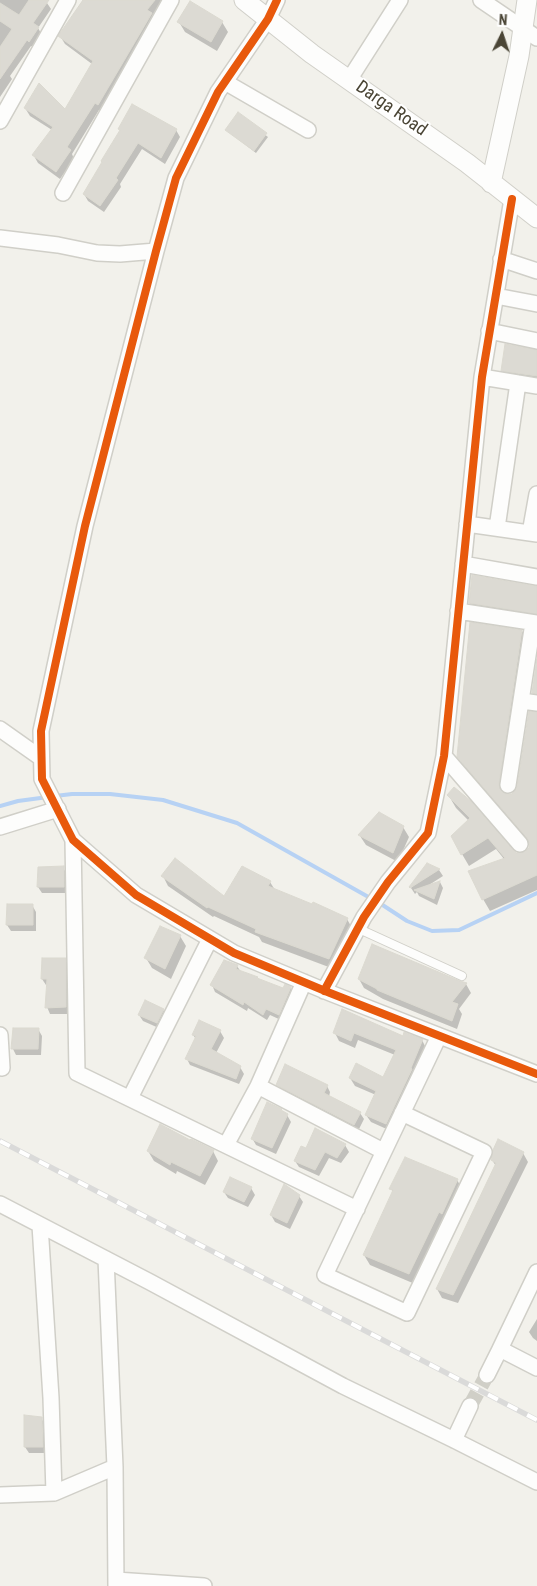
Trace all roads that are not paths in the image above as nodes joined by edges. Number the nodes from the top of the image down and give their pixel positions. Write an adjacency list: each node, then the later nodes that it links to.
1 (68, 0): 12 (street)
2 (171, 0): 15 (street)
3 (244, 0): 8 (street, Darga Road)
4 (277, 0): 8 (street)
5 (400, 0): 10 (street)
6 (481, 0): 9 (street)
7 (527, 0): 9 (street)
8 (268, 19): 10 (street, Darga Road); 11 (street)
9 (530, 33): 14 (street)
10 (349, 80): 14 (street, Darga Road)
11 (225, 82): 13 (street); 19 (street)
12 (0, 121)
13 (308, 130)
14 (491, 183): 16 (street, Darga Road)
15 (62, 194)
16 (512, 199): 17 (street, Darga Road); 20 (street)
17 (537, 218)
18 (0, 238): 19 (street)
19 (156, 251): 41 (street)
20 (501, 259): 21 (street); 22 (street)
21 (537, 271)
22 (496, 296): 23 (street); 24 (street)
23 (537, 304)
24 (489, 331): 25 (street); 26 (street)
25 (537, 341)
26 (482, 377): 27 (street); 30 (street)
27 (518, 383): 28 (street); 31 (street)
28 (537, 386)
29 (537, 496): 32 (street)
30 (467, 524): 31 (street); 33 (street)
31 (498, 528): 32 (street)
32 (534, 534)
33 (463, 564): 34 (street); 35 (street)
34 (537, 577)
35 (458, 611): 36 (street); 40 (street)
36 (535, 623): 37 (street)
37 (522, 701): 38 (street); 42 (street)
38 (537, 704)
39 (0, 729): 41 (street)
40 (444, 756): 46 (street); 47 (street)
41 (41, 758): 43 (street)
42 (508, 785)
43 (57, 807): 44 (street); 45 (street)
44 (0, 826)
45 (73, 840): 48 (street); 57 (street)
46 (520, 844)
47 (360, 923): 49 (lane); 51 (street)
48 (210, 939): 50 (street); 57 (street)
49 (462, 976)
50 (304, 982): 51 (street); 56 (street)
51 (324, 991): 53 (street)
52 (0, 1035): 54 (street)
53 (439, 1036): 55 (street); 58 (street)
54 (2, 1068)
55 (537, 1074)
56 (258, 1086): 59 (street); 60 (street)
57 (130, 1098): 59 (street)
58 (402, 1113): 60 (street); 62 (street)
59 (226, 1145): 62 (street)
60 (383, 1151): 62 (street)
61 (0, 1204): 63 (street)
62 (357, 1209)
63 (40, 1225): 64 (street); 73 (street)
64 (106, 1259): 70 (street); 71 (street)
65 (537, 1272): 66 (street)
66 (500, 1349): 67 (street); 68 (street)
67 (537, 1368)
68 (487, 1375)
69 (470, 1406): 70 (street)
70 (454, 1440): 72 (street)
71 (115, 1467): 73 (street); 75 (street)
72 (537, 1482)
73 (54, 1493): 74 (street)
74 (0, 1495)
75 (116, 1583): 76 (street)
76 (204, 1586)

